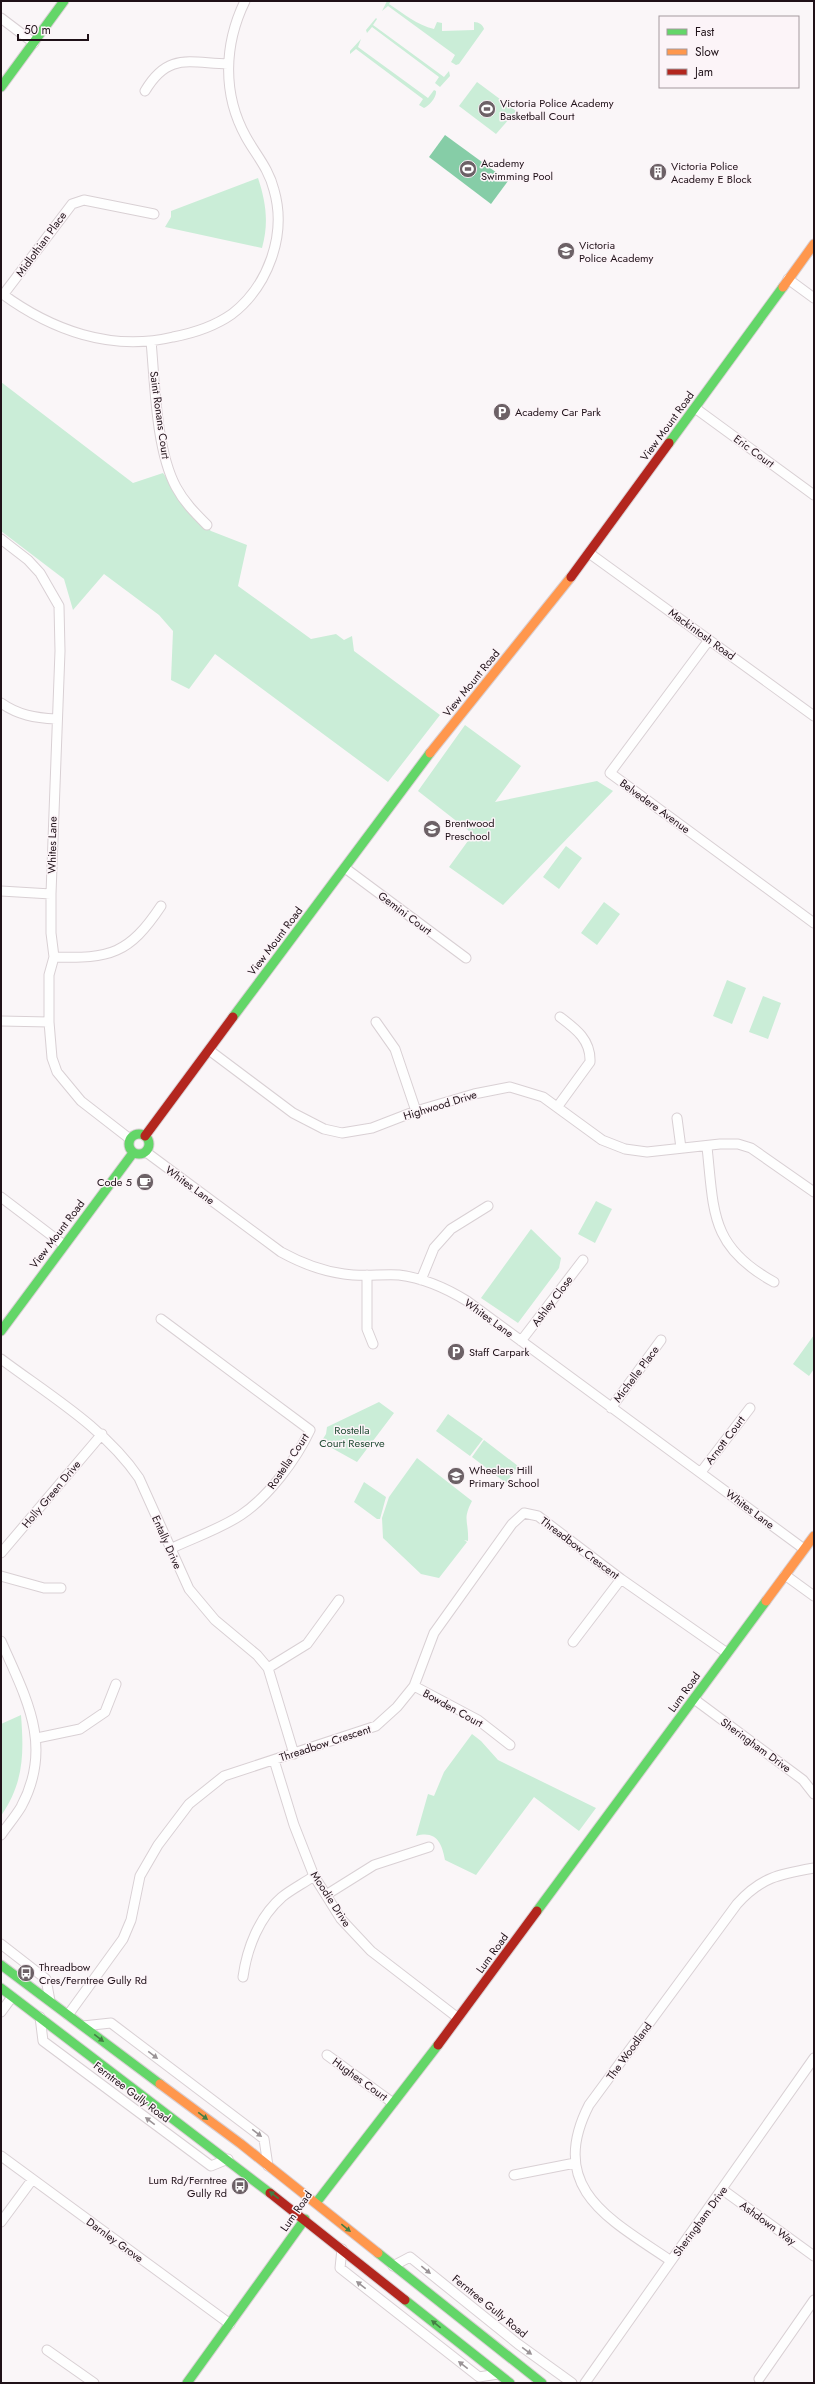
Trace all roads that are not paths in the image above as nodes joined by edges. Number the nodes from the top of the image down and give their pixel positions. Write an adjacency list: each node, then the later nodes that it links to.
1 (64, 1): 4 (street)
2 (245, 1): 5 (street)
3 (1, 18): 4 (street)
4 (34, 43): 6 (street)
5 (228, 64): 7 (street); 13 (street)
6 (1, 87)
7 (146, 91)
8 (154, 214): 11 (street, Midlothian Place)
9 (814, 244): 10 (street, View Mount Road)
10 (788, 280): 12 (street); 14 (street, View Mount Road)
11 (2, 294): 13 (street)
12 (814, 298)
13 (151, 341): 16 (street, Saint Ronans Court)
14 (695, 408): 15 (street, Eric Court); 18 (street, View Mount Road)
15 (814, 495)
16 (207, 525)
17 (1, 539): 22 (street, Whites Lane)
18 (589, 553): 19 (street, Mackintosh Road); 23 (street, View Mount Road)
19 (709, 640): 21 (street, Mackintosh Road); 27 (street, Belvedere Avenue)
20 (1, 703): 22 (street)
21 (814, 716)
22 (56, 719): 25 (street, Whites Lane)
23 (345, 868): 29 (street, Gemini Court); 34 (street, View Mount Road)
24 (1, 891): 25 (street)
25 (51, 894): 28 (street, Whites Lane)
26 (161, 906): 28 (street)
27 (814, 923)
28 (54, 957): 32 (street, Whites Lane)
29 (466, 958)
30 (560, 1017): 35 (street)
31 (1, 1020): 32 (street)
32 (48, 1022): 39 (street, Whites Lane)
33 (376, 1022): 36 (street)
34 (209, 1050): 36 (street, Highwood Drive); 38 (street, View Mount Road)
35 (558, 1106): 36 (street, Highwood Drive); 41 (street, Highwood Drive)
36 (416, 1111)
37 (677, 1118): 41 (street)
38 (145, 1136): 39 (street); 43 (street)
39 (130, 1139): 42 (street)
40 (707, 1147): 41 (street, Highwood Drive); 44 (street, Highwood Drive); 51 (street)
41 (681, 1148)
42 (133, 1152): 43 (street); 47 (street, View Mount Road)
43 (146, 1152): 49 (street, Whites Lane)
44 (814, 1192)
45 (1, 1197): 47 (street)
46 (488, 1206): 50 (street)
47 (64, 1245): 53 (street, View Mount Road)
48 (583, 1260): 55 (street, Ashley Close)
49 (367, 1275): 50 (street, Whites Lane); 56 (street)
50 (421, 1280): 55 (street, Whites Lane)
51 (774, 1282)
52 (161, 1319): 64 (street, Rostella Court)
53 (1, 1330)
54 (661, 1340): 58 (street, Michelle Place)
55 (521, 1341): 58 (street, Whites Lane)
56 (373, 1344)
57 (1, 1359): 60 (street, Entally Drive)
58 (611, 1408): 61 (street, Whites Lane)
59 (750, 1408): 61 (street, Arnott Court)
60 (102, 1434): 64 (street, Entally Drive); 65 (street, Holly Green Drive)
61 (701, 1472): 63 (street, Whites Lane)
62 (814, 1536): 63 (street, Lum Road)
63 (804, 1549): 66 (street, Lum Road)
64 (170, 1550): 75 (street, Entally Drive)
65 (1, 1553)
66 (785, 1575): 70 (street); 74 (street, Lum Road)
67 (1, 1576): 69 (street)
68 (621, 1579): 73 (street); 74 (street, Threadbow Crescent); 77 (street, Threadbow Crescent)
69 (61, 1588)
70 (814, 1596)
71 (339, 1600): 75 (street)
72 (1, 1641): 79 (street)
73 (573, 1642)
74 (727, 1653): 78 (street, Lum Road)
75 (268, 1668): 81 (street, Entally Drive)
76 (116, 1684): 79 (street)
77 (414, 1686): 80 (street, Bowden Court); 81 (street, Threadbow Crescent)
78 (694, 1699): 83 (street, Sheringham Drive); 99 (street, Lum Road)
79 (37, 1738): 84 (street)
80 (510, 1745)
81 (294, 1754): 82 (street, Threadbow Crescent)
82 (274, 1760): 87 (street, Moodie Drive); 97 (street, Threadbow Crescent)
83 (814, 1794)
84 (1, 1835)
85 (429, 1847): 88 (street)
86 (814, 1868): 107 (street, The Woodland)
87 (314, 1876): 88 (street, Moodie Drive); 91 (street)
88 (326, 1894): 99 (street, Moodie Drive)
89 (1, 1944): 95 (street)
90 (1, 1965): 92 (street)
91 (243, 1977)
92 (23, 1981): 94 (street); 95 (street)
93 (1, 1988): 94 (street, Ferntree Gully Road)
94 (12, 1997): 96 (street); 98 (street, Ferntree Gully Road)
95 (50, 2001): 97 (street)
96 (1, 2012)
97 (68, 2014): 100 (street)
98 (40, 2017): 106 (street, Ferntree Gully Road); 106 (street, Ferntree Gully Road, one-way to 98)
99 (458, 2018): 103 (street, Lum Road)
100 (83, 2026): 104 (street, one-way to 104); 108 (street, one-way to 108)
101 (327, 2055): 103 (street, Hughes Court)
102 (814, 2058): 111 (street, Sheringham Drive)
103 (393, 2103): 112 (street, Lum Road)
104 (240, 2144): 106 (street); 108 (street)
105 (1, 2156): 110 (street, Darnley Grove)
106 (228, 2159): 113 (street, Ferntree Gully Road, one-way to 106)
107 (575, 2163): 109 (street); 117 (street, The Woodland)
108 (268, 2166): 112 (street)
109 (514, 2175)
110 (32, 2180): 114 (street); 121 (street, Darnley Grove)
111 (723, 2190): 116 (street, Ashdown Way); 117 (street, Sheringham Drive)
112 (316, 2203): 113 (street, Lum Road); 118 (street, one-way to 118)
113 (304, 2219): 115 (street, Ferntree Gully Road); 121 (street, Lum Road)
114 (1, 2222)
115 (342, 2249): 119 (street, Ferntree Gully Road); 123 (street, one-way to 115)
116 (814, 2256)
117 (671, 2261): 130 (street, Sheringham Drive)
118 (393, 2266): 119 (street); 125 (street); 129 (street, Ferntree Gully Road, one-way to 129)
119 (382, 2281): 123 (street, Ferntree Gully Road, one-way to 119)
120 (814, 2300): 124 (street)
121 (230, 2324): 127 (street, Lum Road)
122 (48, 2350): 126 (street)
123 (498, 2374): 128 (street, Ferntree Gully Road)
124 (759, 2379)
125 (536, 2381)
126 (94, 2383)
127 (187, 2383)
128 (510, 2383)
129 (572, 2383)
130 (585, 2383)

